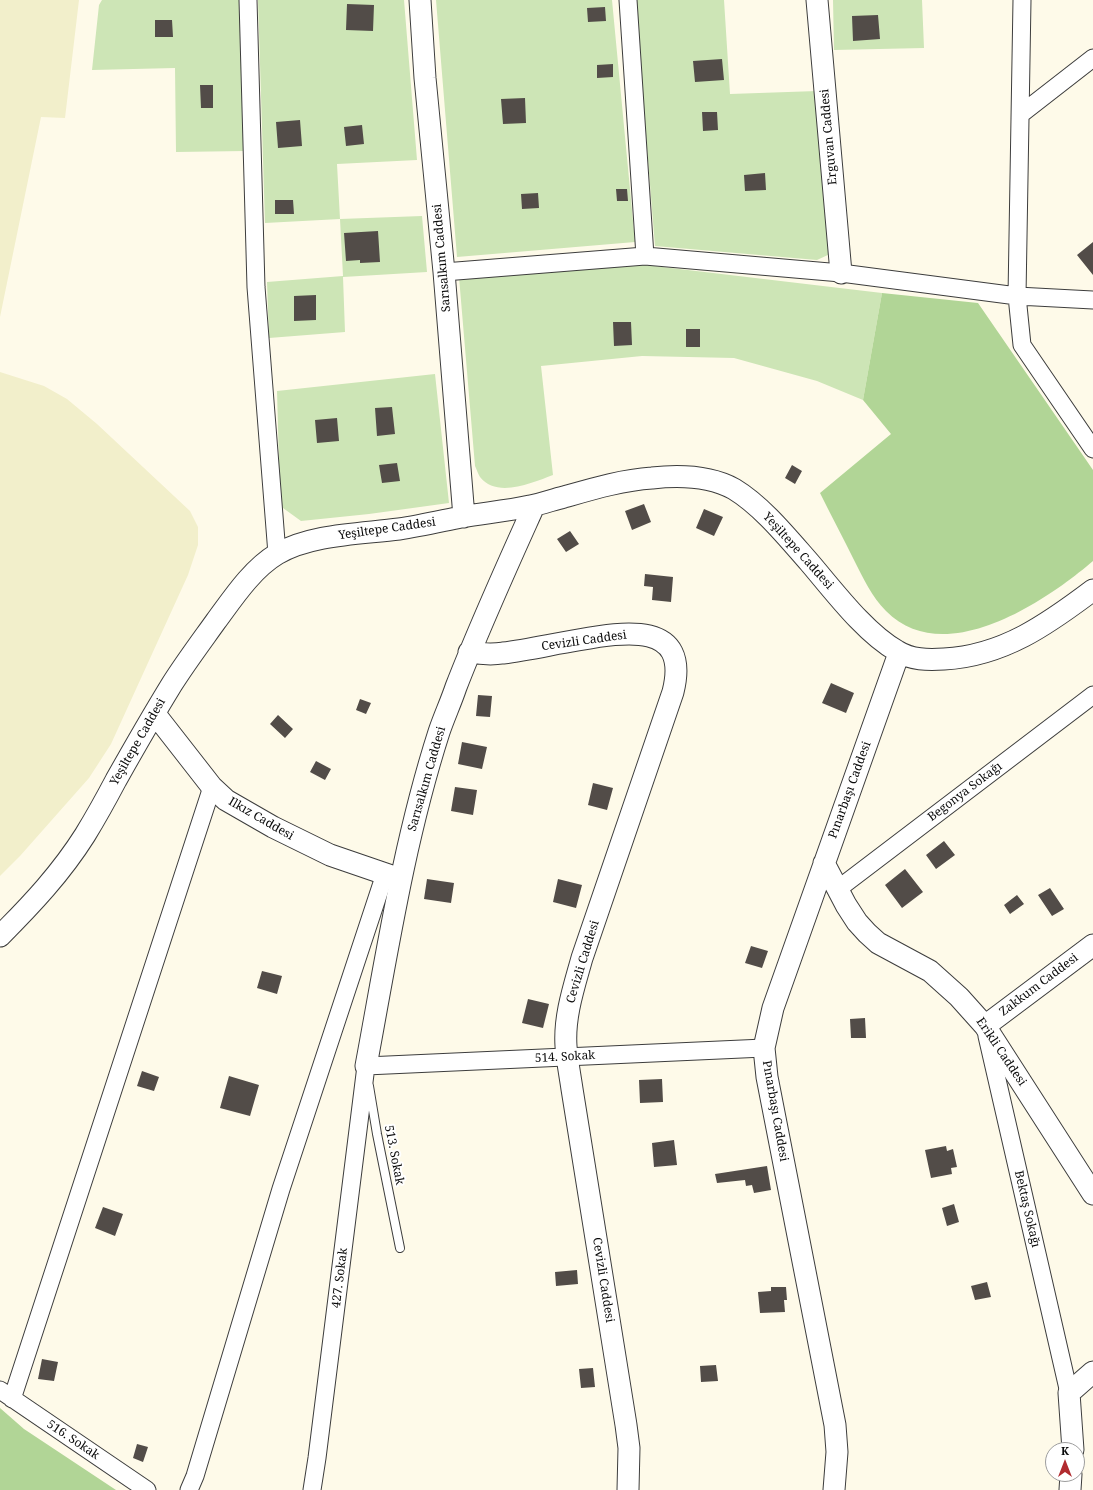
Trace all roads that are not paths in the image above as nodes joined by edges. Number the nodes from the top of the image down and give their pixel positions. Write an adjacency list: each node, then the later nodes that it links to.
1 (248, 0): 16 (street)
2 (420, 0): 9 (street, Sarısalkım Caddesi)
3 (628, 0): 8 (street)
4 (817, 0): 10 (street, Erguvan Caddesi)
5 (1022, 0): 7 (street)
6 (1093, 58): 7 (street)
7 (1021, 114): 11 (street)
8 (645, 256): 9 (street); 10 (street)
9 (444, 272): 15 (street, Sarısalkım Caddesi)
10 (841, 273): 11 (street)
11 (1017, 296): 12 (street); 13 (street)
12 (1093, 300)
13 (1093, 449)
14 (534, 506): 15 (street, Yeşiltepe Caddesi); 18 (street, Sarısalkım Caddesi); 19 (street, Yeşiltepe Caddesi)
15 (464, 517): 16 (street, Yeşiltepe Caddesi)
16 (277, 554): 21 (street, Yeşiltepe Caddesi)
17 (1093, 590): 19 (street, Yeşiltepe Caddesi)
18 (469, 652): 24 (street, Sarısalkım Caddesi); 30 (street, Cevizli Caddesi)
19 (899, 653): 23 (street, Pınarbaşı Caddesi)
20 (1093, 695): 25 (street, Begonya Sokağı)
21 (155, 714): 22 (street, Ilkız Caddesi); 26 (street, Yeşiltepe Caddesi)
22 (212, 788): 24 (street, Ilkız Caddesi); 36 (street)
23 (824, 863): 25 (street, Erikli Caddesi); 29 (street, Pınarbaşı Caddesi)
24 (392, 877): 31 (street, Sarısalkım Caddesi); 39 (street)
25 (838, 889): 28 (street, Erikli Caddesi)
26 (0, 936)
27 (1093, 945): 28 (street, Zakkum Caddesi)
28 (985, 1026): 32 (street, Erikli Caddesi); 35 (street, Bektaş Sokağı)
29 (764, 1048): 30 (street, 514. Sokak); 42 (street, Pınarbaşı Caddesi)
30 (568, 1057): 31 (street, 514. Sokak); 41 (street, Cevizli Caddesi)
31 (366, 1066): 33 (lane, 513. Sokak); 40 (street, 427. Sokak)
32 (1093, 1194)
33 (400, 1248)
34 (1093, 1372): 35 (street)
35 (1069, 1393): 37 (street)
36 (6, 1394): 38 (street, 516. Sokak)
37 (1072, 1442)
38 (147, 1490)
39 (189, 1490)
40 (312, 1490)
41 (628, 1490)
42 (834, 1490)

